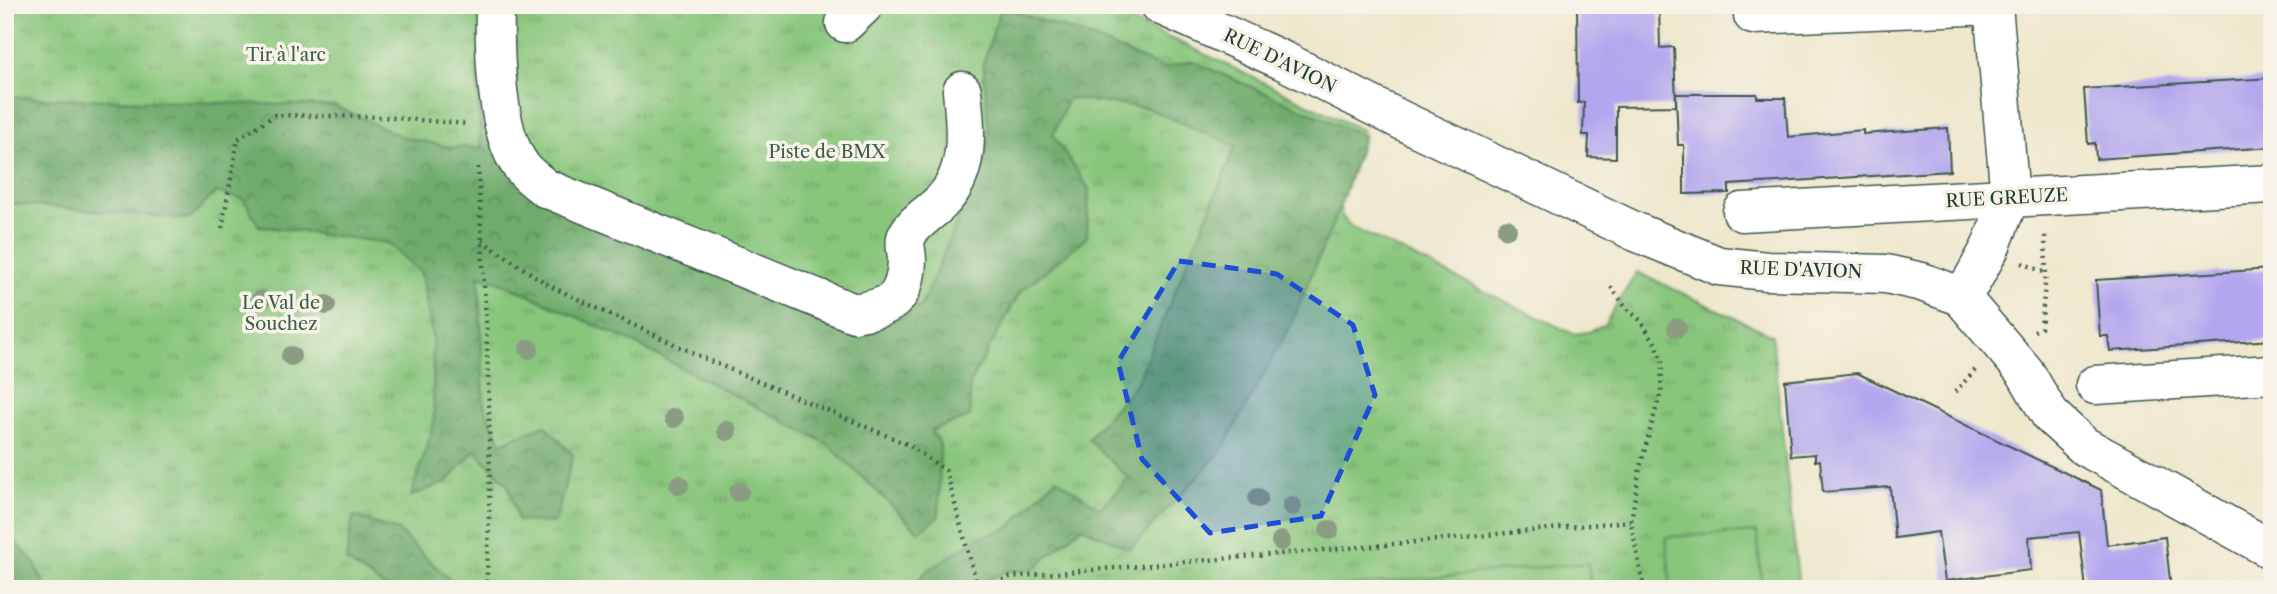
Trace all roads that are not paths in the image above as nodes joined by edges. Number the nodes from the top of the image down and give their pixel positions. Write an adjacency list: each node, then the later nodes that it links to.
1 (495, 5): 5 (street)
2 (1160, 5): 9 (street, RUE D'AVION)
3 (1993, 5): 4 (street); 7 (street)
4 (1753, 15)
5 (962, 91)
6 (2272, 184): 7 (street, RUE GREUZE)
7 (2010, 197): 8 (street, RUE GREUZE); 9 (street)
8 (1742, 212)
9 (1960, 296): 12 (street, RUE D'AVION)
10 (2272, 374): 11 (street)
11 (2095, 385)
12 (2272, 550)

